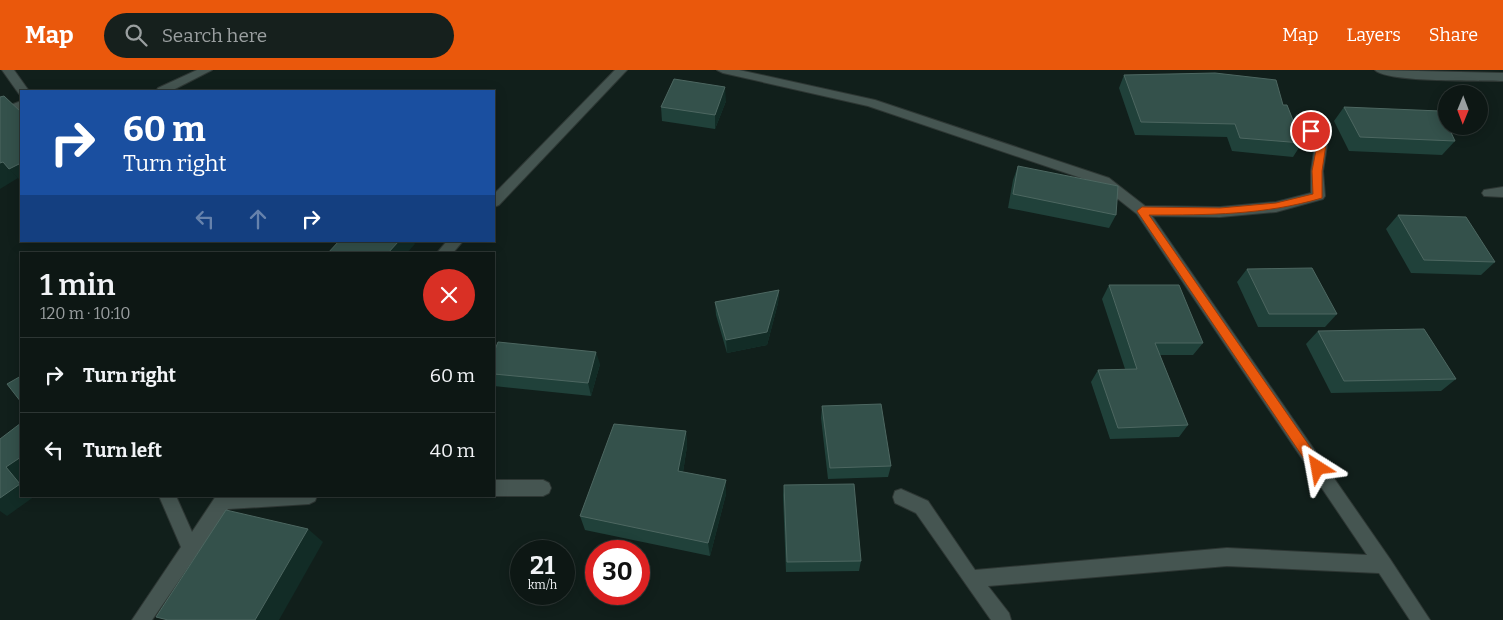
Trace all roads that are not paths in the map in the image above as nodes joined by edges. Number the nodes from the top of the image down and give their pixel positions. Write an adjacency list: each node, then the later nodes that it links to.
1 (8, 70): 7 (street)
2 (206, 70): 8 (street)
3 (621, 70): 14 (street)
4 (724, 70): 15 (street)
5 (1380, 70): 6 (street)
6 (1503, 77)
7 (22, 90)
8 (164, 90)
9 (20, 105): 10 (street)
10 (0, 114)
11 (1301, 118): 15 (street)
12 (1503, 192): 13 (street)
13 (1489, 193)
14 (495, 201)
15 (1142, 211): 25 (street)
16 (455, 242): 17 (street)
17 (445, 252)
18 (495, 488): 19 (street)
19 (543, 488)
20 (167, 497): 24 (street)
21 (281, 497): 23 (street)
22 (901, 497): 26 (street)
23 (225, 499): 24 (street)
24 (190, 548): 27 (street)
25 (1384, 565): 26 (street); 29 (street)
26 (971, 579): 28 (street)
27 (141, 620)
28 (1002, 620)
29 (1421, 620)

